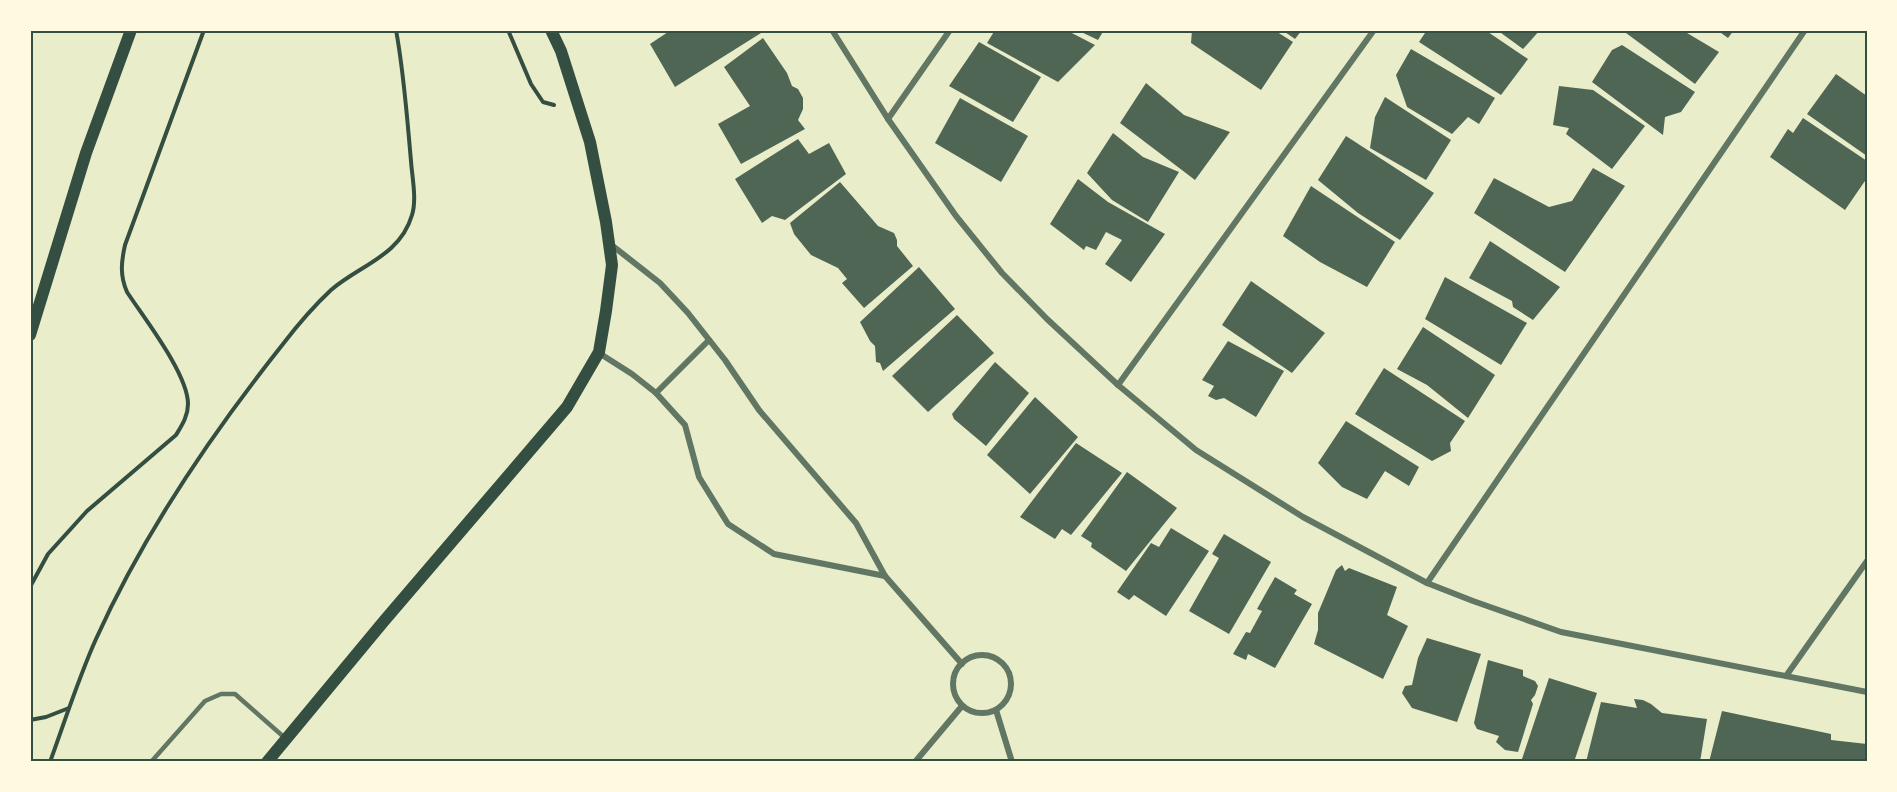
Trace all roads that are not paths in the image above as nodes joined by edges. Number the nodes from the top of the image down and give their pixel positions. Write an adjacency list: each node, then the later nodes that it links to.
1 (130, 30): 9 (main road)
2 (551, 30): 8 (main road)
3 (832, 30): 7 (street)
4 (950, 30): 7 (street)
5 (1374, 30): 12 (street)
6 (1805, 30): 16 (street)
7 (888, 119): 12 (street)
8 (609, 242): 10 (street); 11 (main road)
9 (30, 335)
10 (709, 340): 13 (street); 15 (street)
11 (598, 352): 13 (street); 22 (main road)
12 (1118, 386): 16 (street)
13 (656, 393): 15 (street)
14 (1867, 561): 18 (street)
15 (885, 576): 17 (street)
16 (1428, 583): 18 (street)
17 (962, 664): 20 (street); 21 (street)
18 (1786, 676): 19 (street)
19 (1867, 692)
20 (962, 706): 21 (street); 25 (street)
21 (996, 710): 26 (street)
22 (287, 740): 23 (lane); 24 (main road)
23 (151, 762)
24 (267, 762)
25 (915, 762)
26 (1012, 762)

